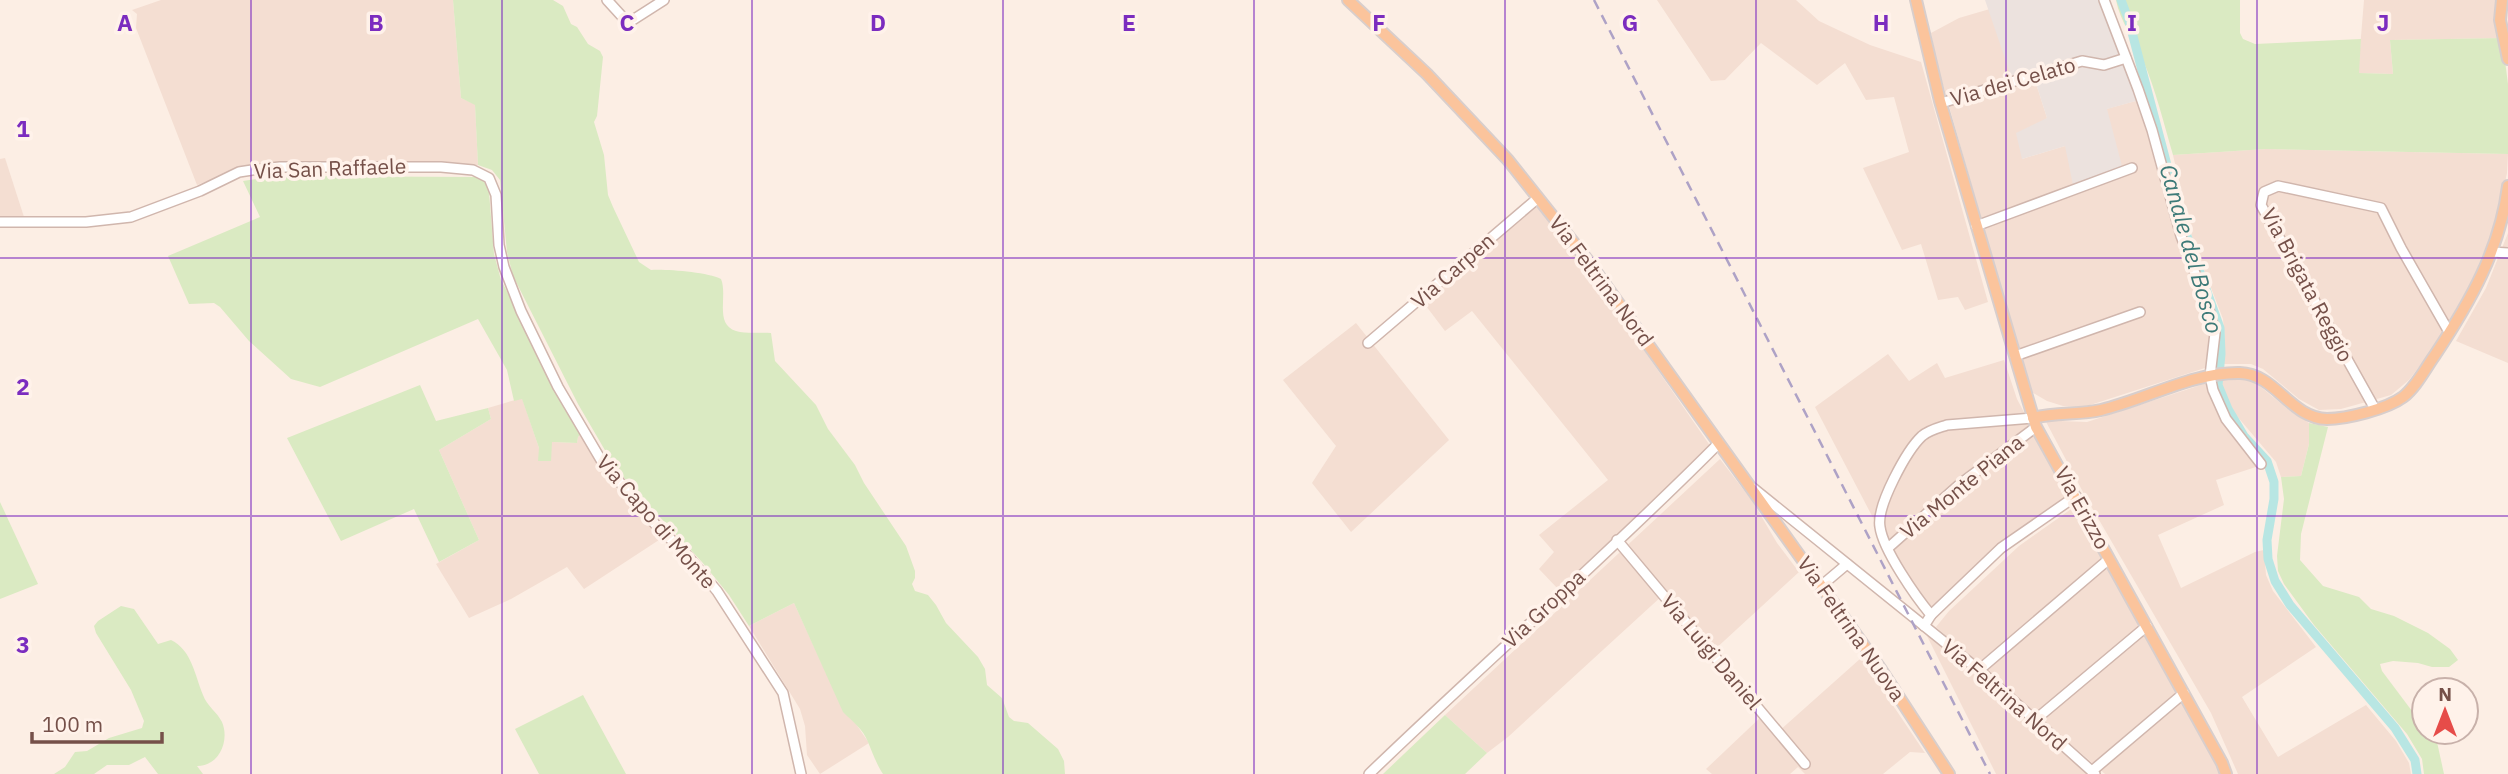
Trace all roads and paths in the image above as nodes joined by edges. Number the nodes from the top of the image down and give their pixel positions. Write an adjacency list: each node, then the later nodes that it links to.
1 (607, 0): 2 (street)
2 (664, 0)
3 (1348, 0): 13 (main road, Via Feltrina Nord)
4 (1916, 0): 9 (main road, Via Erizzo)
5 (2104, 0): 7 (street)
6 (2501, 0): 8 (main road)
7 (2126, 58): 9 (street, Via dei Celato); 22 (street)
8 (2508, 59)
9 (1941, 103): 15 (main road, Via Erizzo)
10 (2132, 168): 15 (street)
11 (2508, 186): 16 (main road)
12 (494, 187): 14 (street, Via San Raffaele); 42 (street, Via Capo di Monte)
13 (1538, 198): 20 (street, Via Carpen); 25 (main road, Via Feltrina Nord)
14 (0, 222)
15 (1976, 226): 21 (main road, Via Erizzo)
16 (2492, 251): 17 (street); 19 (main road)
17 (2508, 253)
18 (2140, 312): 21 (street)
19 (2449, 332): 23 (main road); 23 (street, Via Brigata Reggio)
20 (1368, 344)
21 (2015, 356): 24 (main road, Via Erizzo)
22 (2217, 375): 23 (main road); 24 (main road); 26 (street)
23 (2375, 409)
24 (2035, 422): 28 (main road, Via Erizzo); 30 (street, Via Monte Piana); 30 (street)
25 (1719, 443): 27 (main road, Via Feltrina Nord); 29 (street, Via Groppa)
26 (2260, 464)
27 (1751, 487): 32 (street, Via Feltrina Nord); 33 (main road, Via Feltrina Nuova)
28 (2076, 496): 31 (main road, Via Erizzo); 34 (street)
29 (1617, 540): 40 (street, Via Luigi Daniel); 43 (street, Via Groppa)
30 (1888, 548): 34 (street)
31 (2109, 559): 36 (main road, Via Erizzo); 37 (street)
32 (1847, 564): 33 (street); 35 (street, Via Feltrina Nord)
33 (1821, 586): 44 (main road, Via Feltrina Nuova)
34 (1931, 615): 35 (street)
35 (1924, 626): 37 (street, Via Feltrina Nord)
36 (2147, 626): 38 (main road, Via Erizzo); 39 (street)
37 (1979, 670): 39 (street, Via Feltrina Nord)
38 (2184, 693): 41 (street); 45 (main road, Via Erizzo)
39 (2035, 720): 41 (street, Via Feltrina Nord)
40 (1805, 764)
41 (2093, 773)
42 (801, 774)
43 (1369, 774)
44 (1949, 774)
45 (2226, 774)

